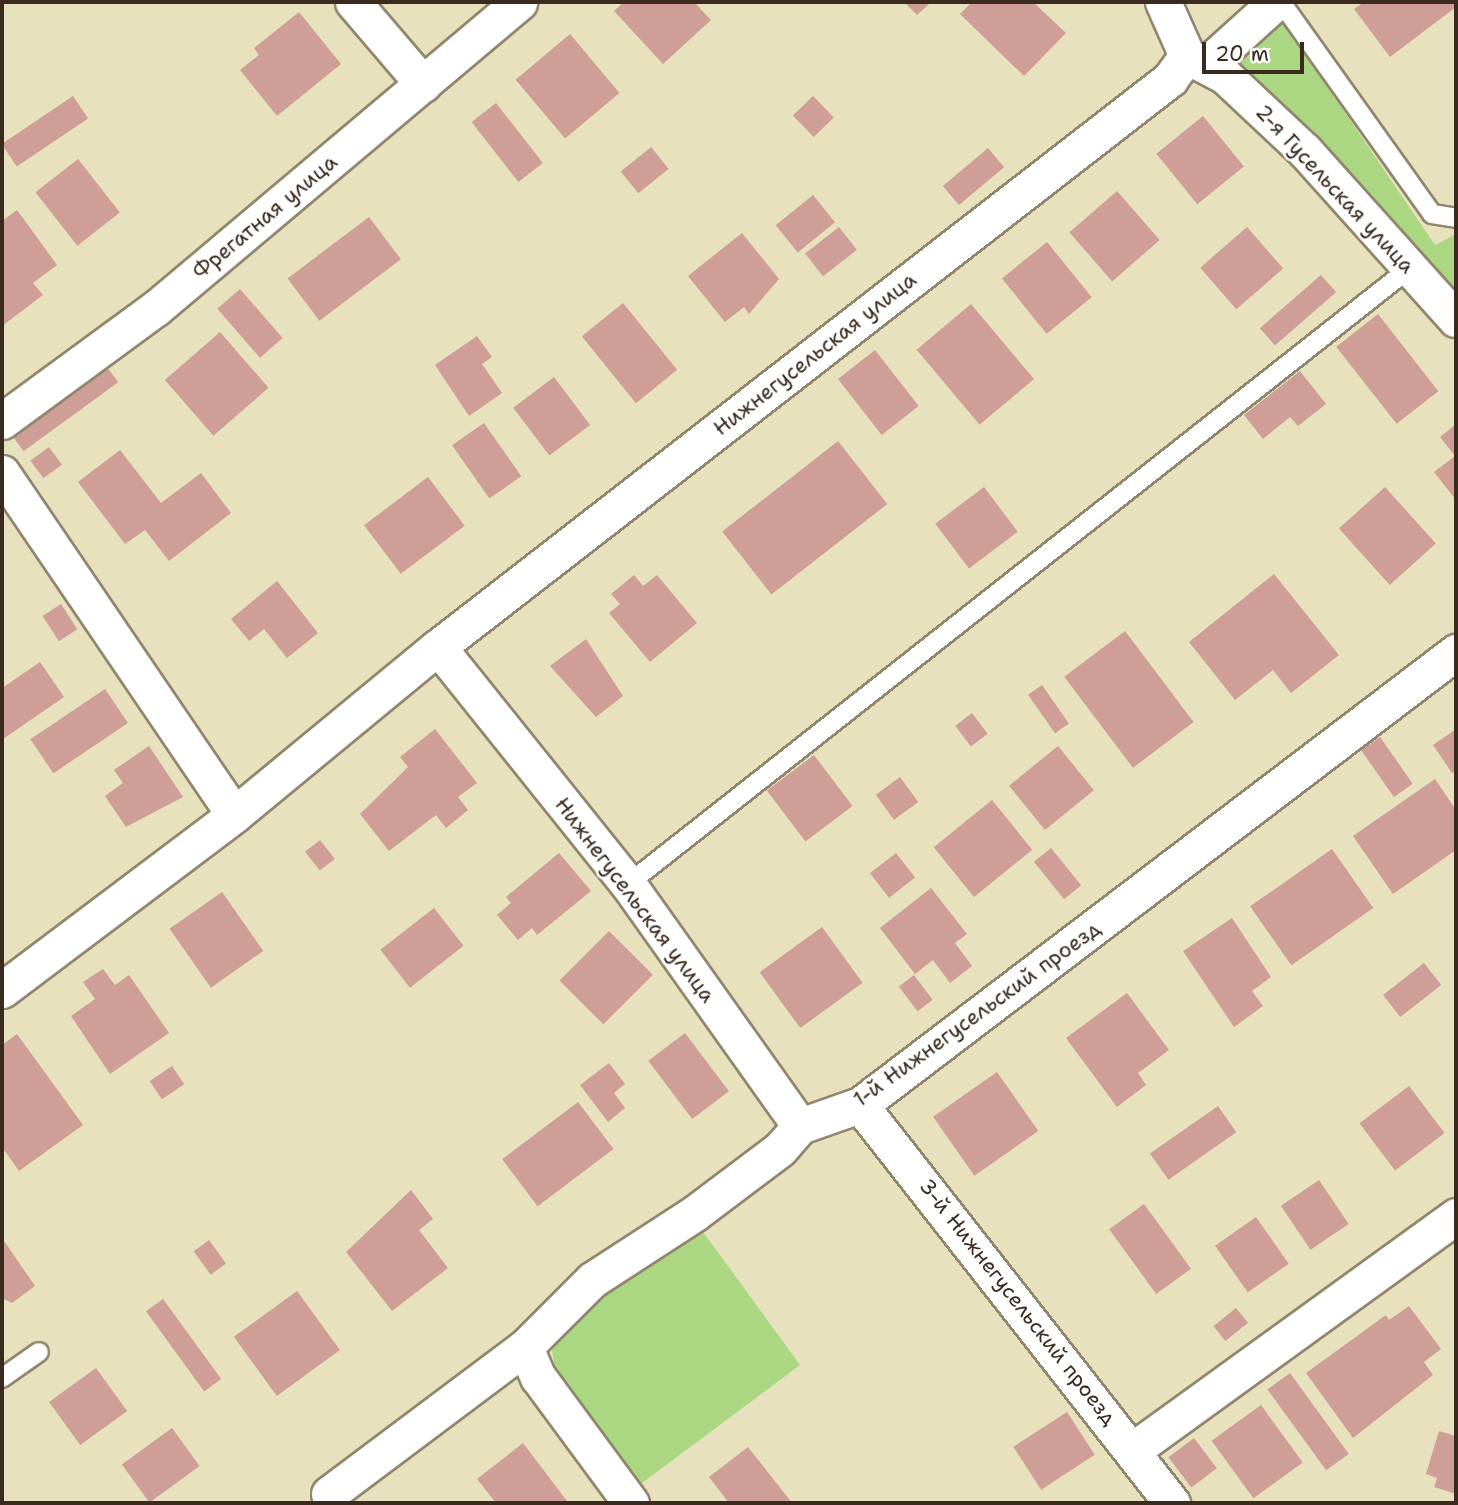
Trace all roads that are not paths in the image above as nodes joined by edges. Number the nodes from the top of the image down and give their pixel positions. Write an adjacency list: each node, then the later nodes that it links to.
1 (353, 2): 7 (street)
2 (519, 2): 7 (street, Фрегатная улица)
3 (1163, 2): 6 (street, 2-я Гусельская улица)
4 (1276, 2): 6 (street, Нижнегусельская улица)
5 (1281, 2): 8 (lane)
6 (1197, 61): 9 (street, 2-я Гусельская улица); 13 (street, Нижнегусельская улица)
7 (423, 84): 11 (street, Фрегатная улица)
8 (1456, 218)
9 (1410, 268): 10 (street, 2-я Гусельская улица); 16 (lane)
10 (1456, 319)
11 (2, 421)
12 (2, 473): 15 (street)
13 (438, 647): 15 (street, Нижнегусельская улица); 16 (street, Нижнегусельская улица)
14 (1456, 652): 18 (street, 1-й Нижнегусельский проезд)
15 (234, 815): 17 (street, Нижнегусельская улица)
16 (628, 884): 19 (street, Нижнегусельская улица)
17 (2, 990)
18 (860, 1105): 19 (street, 1-й Нижнегусельский проезд); 24 (street, 3-й Нижнегусельский проезд)
19 (800, 1126): 21 (street, 1-й Нижнегусельский проезд)
20 (1456, 1216): 24 (street)
21 (526, 1347): 25 (street, 1-й Нижнегусельский проезд); 26 (street)
22 (39, 1352): 23 (lane)
23 (2, 1378)
24 (1133, 1450): 27 (street, 3-й Нижнегусельский проезд)
25 (329, 1494)
26 (631, 1503)
27 (1172, 1503)

